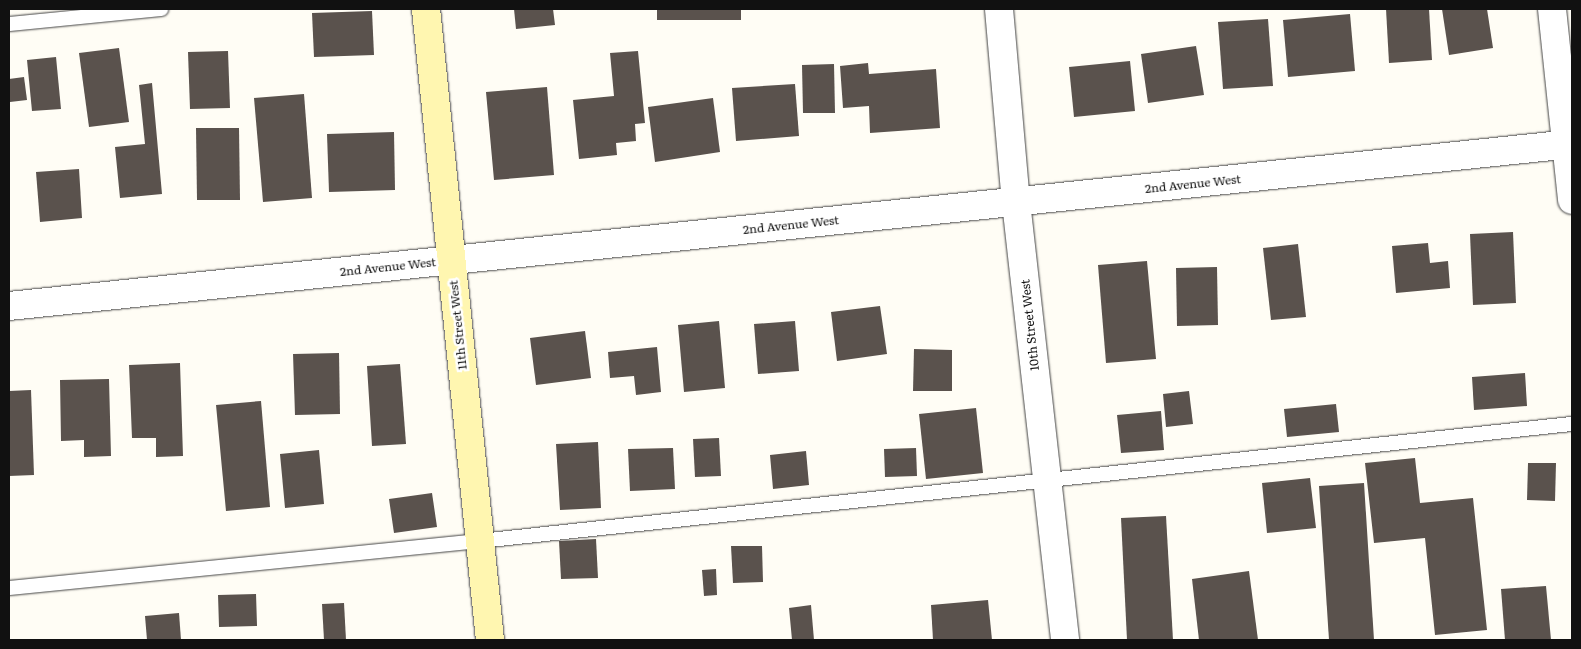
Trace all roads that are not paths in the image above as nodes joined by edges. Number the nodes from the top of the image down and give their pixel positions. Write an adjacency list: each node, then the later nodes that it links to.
1 (161, 9): 5 (lane)
2 (426, 9): 9 (street, 11th Street West)
3 (999, 9): 8 (street, 10th Street West)
4 (1552, 9): 6 (street)
5 (9, 24)
6 (1569, 145): 7 (street); 8 (street, 2nd Avenue West)
7 (1572, 200)
8 (1016, 202): 9 (street, 2nd Avenue West); 12 (street, 10th Street West)
9 (451, 260): 10 (street, 2nd Avenue West); 13 (street, 11th Street West)
10 (9, 306)
11 (1572, 424): 12 (lane)
12 (1046, 479): 13 (lane); 16 (street, 10th Street West)
13 (480, 541): 14 (lane); 15 (street, 11th Street West)
14 (9, 588)
15 (490, 640)
16 (1065, 640)

